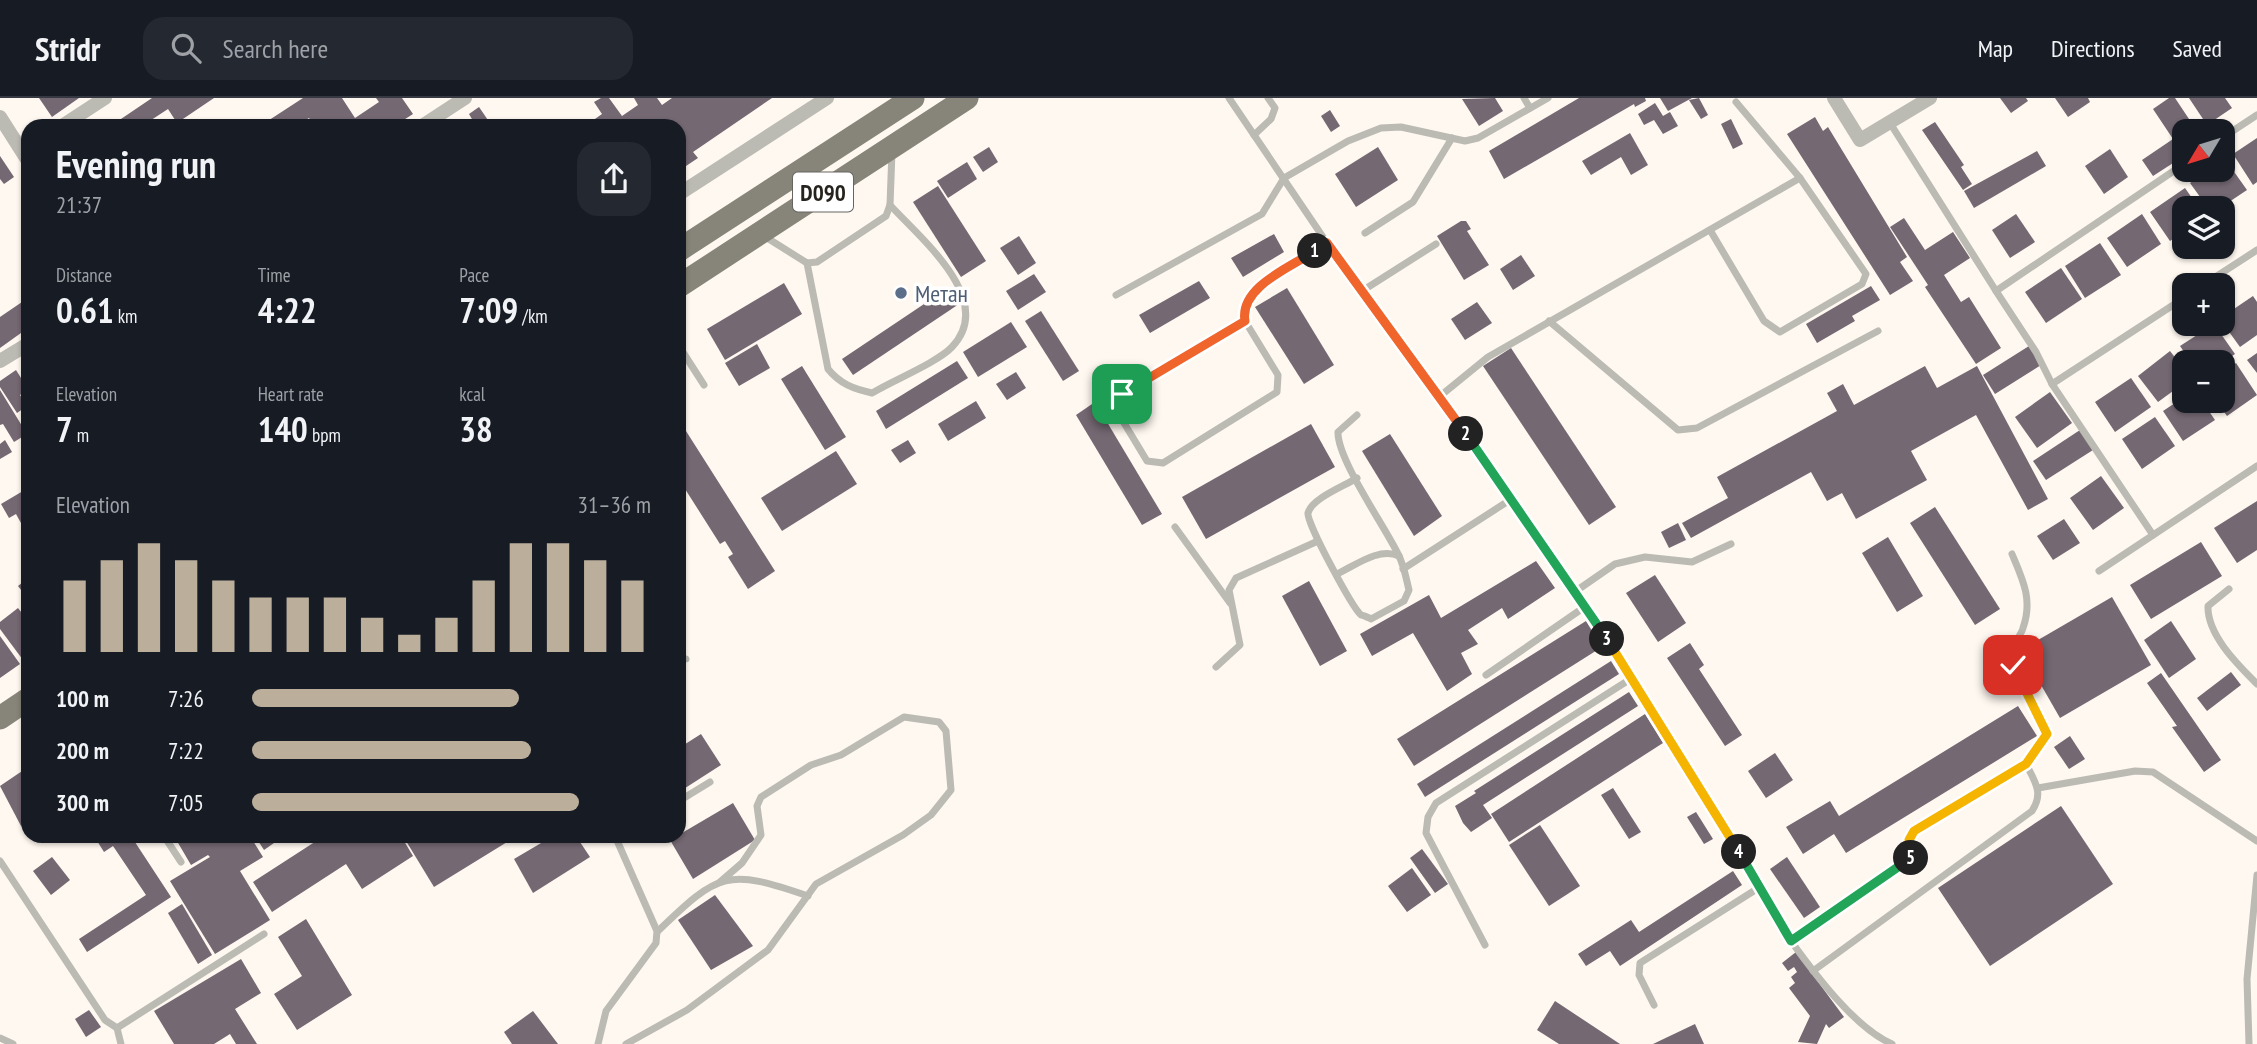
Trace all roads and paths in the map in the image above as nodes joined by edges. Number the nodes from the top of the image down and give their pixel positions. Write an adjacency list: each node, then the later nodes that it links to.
1 (105, 98): 16 (street)
2 (465, 98): 17 (street)
3 (827, 98): 27 (street)
4 (913, 98): 34 (main road, D090)
5 (967, 98): 23 (main road, D090)
6 (1229, 98): 20 (lane)
7 (1268, 98): 20 (lane)
8 (1524, 98): 13 (lane)
9 (1548, 98): 13 (lane)
10 (1834, 98): 18 (street)
11 (1930, 98): 18 (street)
12 (1736, 102): 26 (lane)
13 (1530, 108): 21 (lane)
14 (2257, 115): 19 (lane)
15 (0, 117): 22 (street)
16 (73, 119)
17 (433, 119)
18 (1891, 123): 39 (lane)
19 (2235, 129)
20 (1254, 135): 25 (lane)
21 (1452, 138): 25 (lane); 31 (lane)
22 (21, 147)
23 (892, 147): 28 (lane); 30 (main road, D090)
24 (2172, 172): 39 (lane)
25 (1284, 178): 32 (lane); 41 (lane)
26 (1800, 178): 29 (lane); 29 (lane)
27 (686, 189)
28 (890, 205): 36 (lane); 36 (lane)
29 (1710, 230): 44 (lane)
30 (760, 233): 36 (lane); 38 (main road, D090)
31 (1365, 233)
32 (1327, 243): 40 (lane); 43 (lane)
33 (1436, 244): 40 (lane)
34 (686, 245)
35 (2257, 250): 37 (lane)
36 (807, 263)
37 (2222, 273)
38 (686, 281)
39 (1996, 291): 49 (lane)
40 (1362, 292): 51 (lane)
41 (1116, 295)
42 (2172, 306): 49 (lane)
43 (1245, 321): 43 (lane)
44 (1549, 321): 45 (lane); 51 (lane)
45 (1878, 331)
46 (21, 348): 48 (street)
47 (686, 357): 50 (lane)
48 (0, 361)
49 (2052, 384): 57 (lane)
50 (704, 385)
51 (1439, 397): 55 (lane)
52 (1357, 415): 54 (lane)
53 (2257, 466): 57 (lane)
54 (1357, 478): 58 (lane); 61 (lane)
55 (1513, 498): 62 (lane); 66 (lane)
56 (1175, 527): 68 (lane)
57 (2153, 535): 63 (lane)
58 (1318, 541): 64 (lane); 68 (lane)
59 (1731, 544): 66 (lane)
60 (2011, 554): 75 (lane)
61 (1400, 557): 62 (lane); 64 (lane)
62 (1403, 569): 64 (lane)
63 (2099, 571)
64 (1337, 574)
65 (2229, 589): 72 (lane)
66 (1576, 591): 67 (lane)
67 (1586, 606): 70 (lane); 71 (lane)
68 (1233, 608): 69 (lane)
69 (1216, 667)
70 (1486, 675)
71 (1632, 678): 86 (lane); 91 (lane)
72 (2257, 684)
73 (21, 704): 74 (main road)
74 (0, 719)
75 (2026, 764): 77 (lane); 90 (lane)
76 (710, 782): 78 (lane)
77 (2038, 788): 79 (lane); 92 (lane)
78 (686, 797)
79 (2257, 841)
80 (169, 843): 83 (lane)
81 (620, 843): 88 (lane)
82 (0, 862): 94 (lane)
83 (181, 862)
84 (2257, 875): 101 (lane)
85 (720, 881): 87 (lane); 87 (lane); 88 (lane)
86 (1760, 887): 90 (lane); 93 (lane)
87 (808, 896): 99 (lane)
88 (657, 931): 98 (lane)
89 (264, 934): 94 (lane)
90 (1791, 941): 92 (lane)
91 (1485, 945)
92 (1813, 971): 100 (lane)
93 (1654, 1005)
94 (117, 1028): 97 (lane)
95 (0, 1038): 96 (lane)
96 (13, 1044)
97 (121, 1044)
98 (598, 1044)
99 (626, 1044)
100 (1892, 1044)
101 (2249, 1044)

